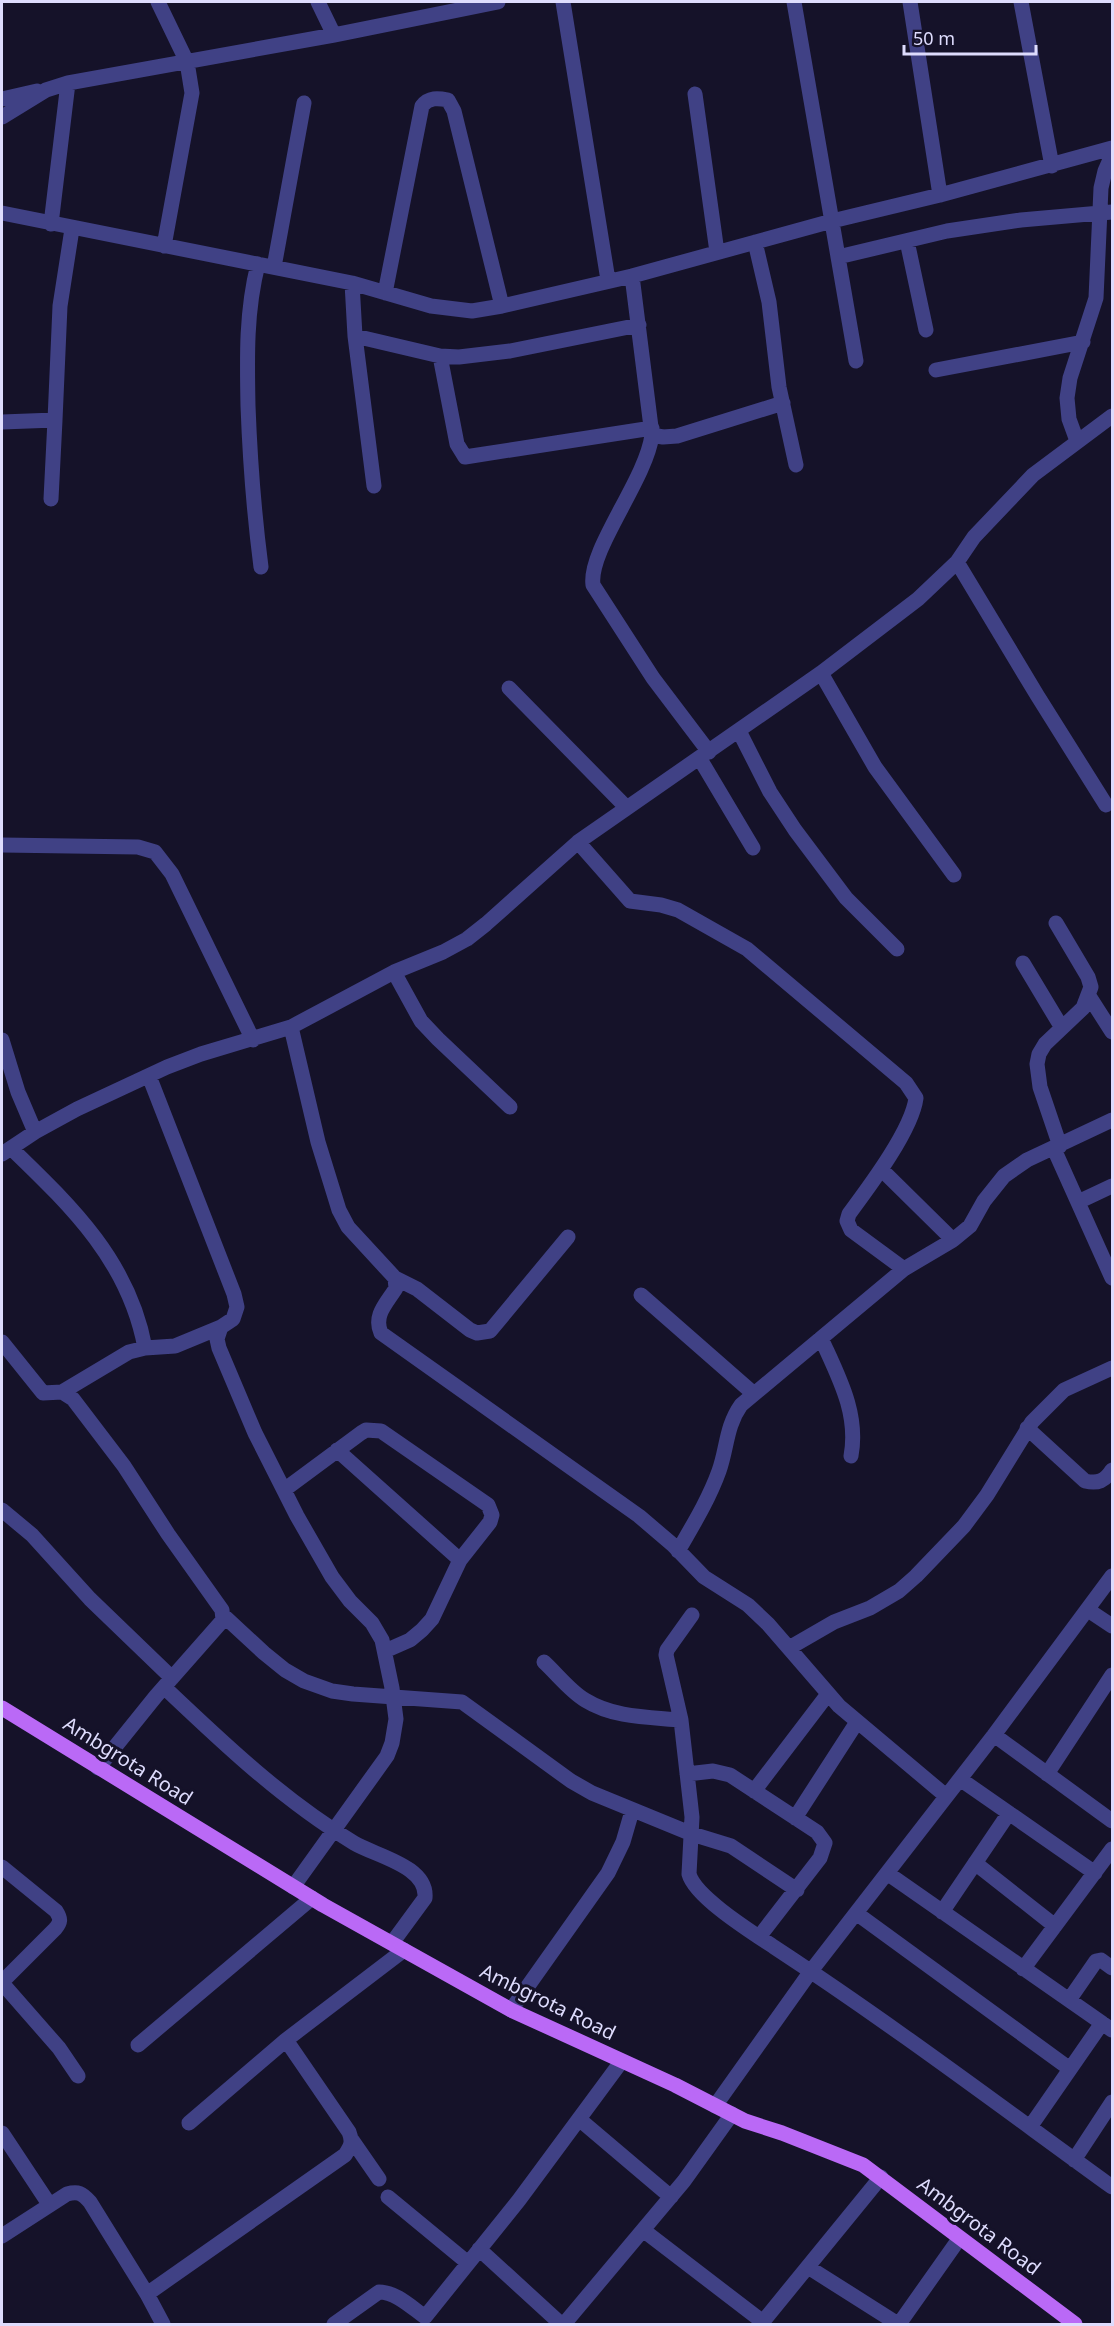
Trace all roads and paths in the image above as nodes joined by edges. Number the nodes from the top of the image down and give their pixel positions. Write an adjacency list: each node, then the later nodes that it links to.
1 (158, 2): 9 (street)
2 (318, 2): 8 (street)
3 (495, 2): 8 (street)
4 (563, 2): 33 (street)
5 (794, 2): 22 (street)
6 (910, 2): 19 (street)
7 (1022, 2): 18 (street)
8 (334, 35): 9 (street)
9 (187, 62): 10 (street); 27 (street)
10 (68, 83): 11 (street); 23 (street)
11 (46, 90): 13 (street); 15 (street)
12 (695, 94): 28 (street)
13 (2, 99)
14 (304, 103): 31 (street)
15 (2, 117)
16 (1113, 148): 18 (street)
17 (1113, 155): 21 (street)
18 (1052, 166): 19 (street)
19 (940, 195): 22 (street)
20 (2, 213): 23 (street)
21 (1106, 213): 25 (street); 40 (street)
22 (832, 220): 26 (street); 29 (street)
23 (51, 224): 24 (street)
24 (72, 229): 27 (street); 46 (street)
25 (907, 241): 29 (street); 39 (street)
26 (755, 242): 28 (street); 44 (street)
27 (164, 246): 30 (street)
28 (717, 252): 32 (street)
29 (838, 257): 42 (street)
30 (258, 264): 31 (street); 54 (street)
31 (274, 267): 34 (street)
32 (632, 276): 33 (street); 37 (street)
33 (608, 280): 36 (street)
34 (352, 283): 35 (street); 38 (street)
35 (385, 293): 36 (street); 36 (street)
36 (502, 306)
37 (639, 325): 41 (street); 48 (street)
38 (354, 328): 41 (street); 51 (street)
39 (926, 330)
40 (1083, 342): 43 (street); 49 (street)
41 (440, 356): 48 (street)
42 (856, 361)
43 (936, 370)
44 (783, 403): 48 (street); 50 (street)
45 (1113, 416): 49 (street)
46 (55, 420): 47 (street); 52 (street)
47 (2, 422)
48 (652, 431): 58 (street)
49 (1077, 441): 53 (street)
50 (796, 465)
51 (374, 486)
52 (51, 499)
53 (957, 562): 55 (street); 59 (street)
54 (261, 567)
55 (821, 673): 57 (street); 64 (street)
56 (509, 688): 60 (street)
57 (739, 731): 58 (street); 66 (street)
58 (705, 756): 60 (street); 63 (street)
59 (1106, 805)
60 (627, 808): 61 (street)
61 (578, 842): 68 (street); 81 (street)
62 (2, 845): 74 (street)
63 (753, 848)
64 (954, 875)
65 (1056, 923): 69 (street)
66 (897, 948)
67 (1023, 963): 71 (street)
68 (394, 972): 70 (street); 76 (street)
69 (1089, 996): 71 (street); 72 (street)
70 (291, 1027): 74 (street); 87 (street)
71 (1062, 1028): 79 (street)
72 (1113, 1032)
73 (2, 1040): 78 (street)
74 (254, 1040): 75 (street)
75 (149, 1076): 78 (street); 90 (street)
76 (510, 1107)
77 (1113, 1120): 79 (street)
78 (35, 1132): 80 (street)
79 (1057, 1147): 83 (street); 85 (street)
80 (6, 1151): 93 (street)
81 (881, 1169): 85 (street); 86 (street)
82 (1113, 1185): 83 (street)
83 (1078, 1202): 88 (street)
84 (568, 1237): 87 (street)
85 (953, 1240): 86 (street)
86 (904, 1269): 91 (street)
87 (394, 1278): 103 (street)
88 (1113, 1278)
89 (641, 1294): 96 (street)
90 (221, 1327): 93 (street); 101 (street)
91 (821, 1338): 96 (street); 99 (street)
92 (2, 1342): 95 (street)
93 (145, 1348): 95 (street)
94 (1113, 1368): 97 (street)
95 (62, 1392): 108 (street)
96 (754, 1394): 103 (street)
97 (1027, 1428): 100 (street); 110 (street)
98 (338, 1450): 101 (street); 104 (street); 104 (street)
99 (851, 1456)
100 (1113, 1470)
101 (284, 1490): 111 (street)
102 (2, 1510): 114 (street)
103 (678, 1551): 110 (street)
104 (460, 1560): 111 (street)
105 (1113, 1576): 106 (street)
106 (1088, 1610): 109 (street); 120 (street)
107 (692, 1615): 118 (street)
108 (224, 1616): 114 (street); 116 (street)
109 (1113, 1626)
110 (789, 1648): 115 (street)
111 (385, 1651): 116 (street)
112 (544, 1662): 118 (street)
113 (1113, 1676): 123 (street)
114 (168, 1682): 121 (street); 131 (street)
115 (828, 1694): 119 (street); 125 (street)
116 (393, 1696): 127 (street); 131 (street)
117 (2, 1708): 121 (main road, Ambgrota Road)
118 (681, 1720): 122 (street)
119 (857, 1722): 126 (street); 129 (street)
120 (994, 1735): 123 (street); 124 (street)
121 (98, 1768): 138 (main road, Ambgrota Road)
122 (687, 1774): 125 (street); 132 (street)
123 (1047, 1774): 130 (street)
124 (960, 1779): 126 (street); 128 (street)
125 (754, 1791): 129 (street)
126 (946, 1796): 136 (street)
127 (632, 1810): 132 (street); 151 (street)
128 (1009, 1813): 134 (street); 137 (street)
129 (795, 1818): 139 (street)
130 (1113, 1821)
131 (333, 1830): 138 (street); 145 (street)
132 (692, 1834): 139 (street); 144 (street)
133 (1113, 1849): 137 (street)
134 (975, 1863): 141 (street); 143 (street)
135 (2, 1867): 149 (street)
136 (887, 1873): 141 (street); 142 (street)
137 (1095, 1873): 143 (street)
138 (293, 1887): 140 (main road, Ambgrota Road)
139 (797, 1890): 144 (street)
140 (312, 1898): 145 (main road, Ambgrota Road); 154 (street)
141 (942, 1912): 147 (street)
142 (856, 1913): 148 (street); 156 (street)
143 (1055, 1926): 147 (street)
144 (759, 1937): 148 (street)
145 (398, 1947): 151 (main road, Ambgrota Road); 153 (street)
146 (1113, 1968): 150 (street)
147 (1023, 1969): 150 (street)
148 (811, 1971): 159 (street); 163 (street)
149 (2, 1983): 157 (street)
150 (1069, 2000): 152 (street)
151 (511, 2010): 155 (main road, Ambgrota Road)
152 (1108, 2026): 156 (street)
153 (286, 2040): 162 (street); 165 (street)
154 (138, 2045)
155 (621, 2062): 159 (main road, Ambgrota Road); 161 (street)
156 (1070, 2069): 163 (street)
157 (78, 2076)
158 (1113, 2102): 166 (street)
159 (715, 2106): 160 (main road, Ambgrota Road)
160 (732, 2115): 167 (main road, Ambgrota Road); 171 (street)
161 (579, 2119): 171 (street); 176 (street)
162 (189, 2123)
163 (1030, 2127): 166 (street)
164 (2, 2133): 172 (street)
165 (352, 2140): 168 (street); 179 (street)
166 (1074, 2160): 169 (street)
167 (881, 2177): 175 (main road, Ambgrota Road); 178 (street)
168 (379, 2179)
169 (1113, 2187)
170 (388, 2197): 177 (street)
171 (670, 2197): 173 (street)
172 (49, 2204): 174 (street); 179 (street)
173 (643, 2230): 181 (street); 185 (street)
174 (2, 2236)
175 (959, 2239): 182 (main road, Ambgrota Road); 186 (street)
176 (479, 2249): 177 (street); 185 (street)
177 (468, 2263): 180 (street)
178 (808, 2267): 181 (street); 186 (street)
179 (147, 2294): 183 (street)
180 (429, 2321): 184 (street)
181 (762, 2323)
182 (1070, 2323)
183 (163, 2325)
184 (334, 2325)
185 (563, 2325)
186 (898, 2325)

